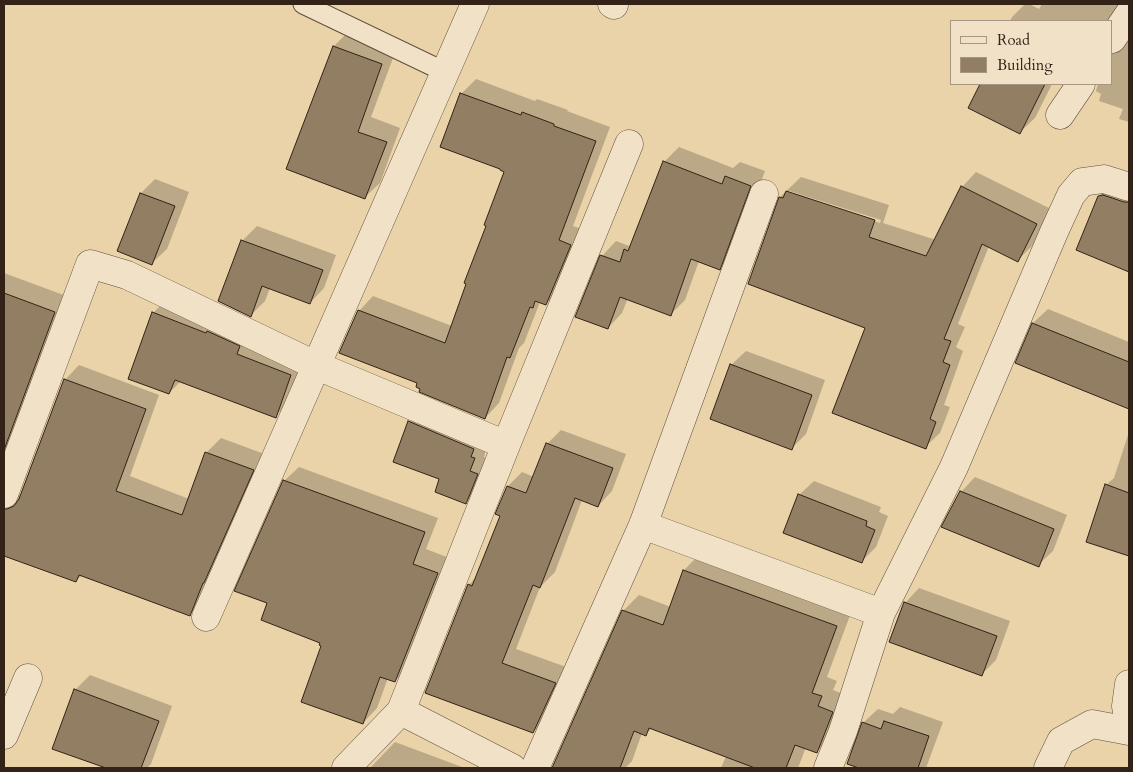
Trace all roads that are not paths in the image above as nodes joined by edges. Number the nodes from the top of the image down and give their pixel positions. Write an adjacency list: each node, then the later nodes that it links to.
1 (304, 4): 5 (lane)
2 (475, 4): 5 (street)
3 (1129, 14): 4 (street)
4 (1113, 38)
5 (445, 72): 11 (street)
6 (1080, 85): 7 (street)
7 (1060, 115)
8 (629, 144): 12 (street)
9 (1129, 187): 15 (street)
10 (764, 194): 14 (street)
11 (315, 366): 12 (street); 13 (street); 16 (street)
12 (506, 446): 19 (street)
13 (4, 494)
14 (643, 525): 15 (street); 25 (street)
15 (880, 614): 26 (street)
16 (206, 617)
17 (28, 678): 22 (street)
18 (1129, 684): 20 (street)
19 (401, 711): 23 (street); 24 (street)
20 (1129, 726)
21 (1129, 730): 27 (street)
22 (4, 735)
23 (346, 768)
24 (512, 768)
25 (535, 768)
26 (828, 768)
27 (1048, 768)

